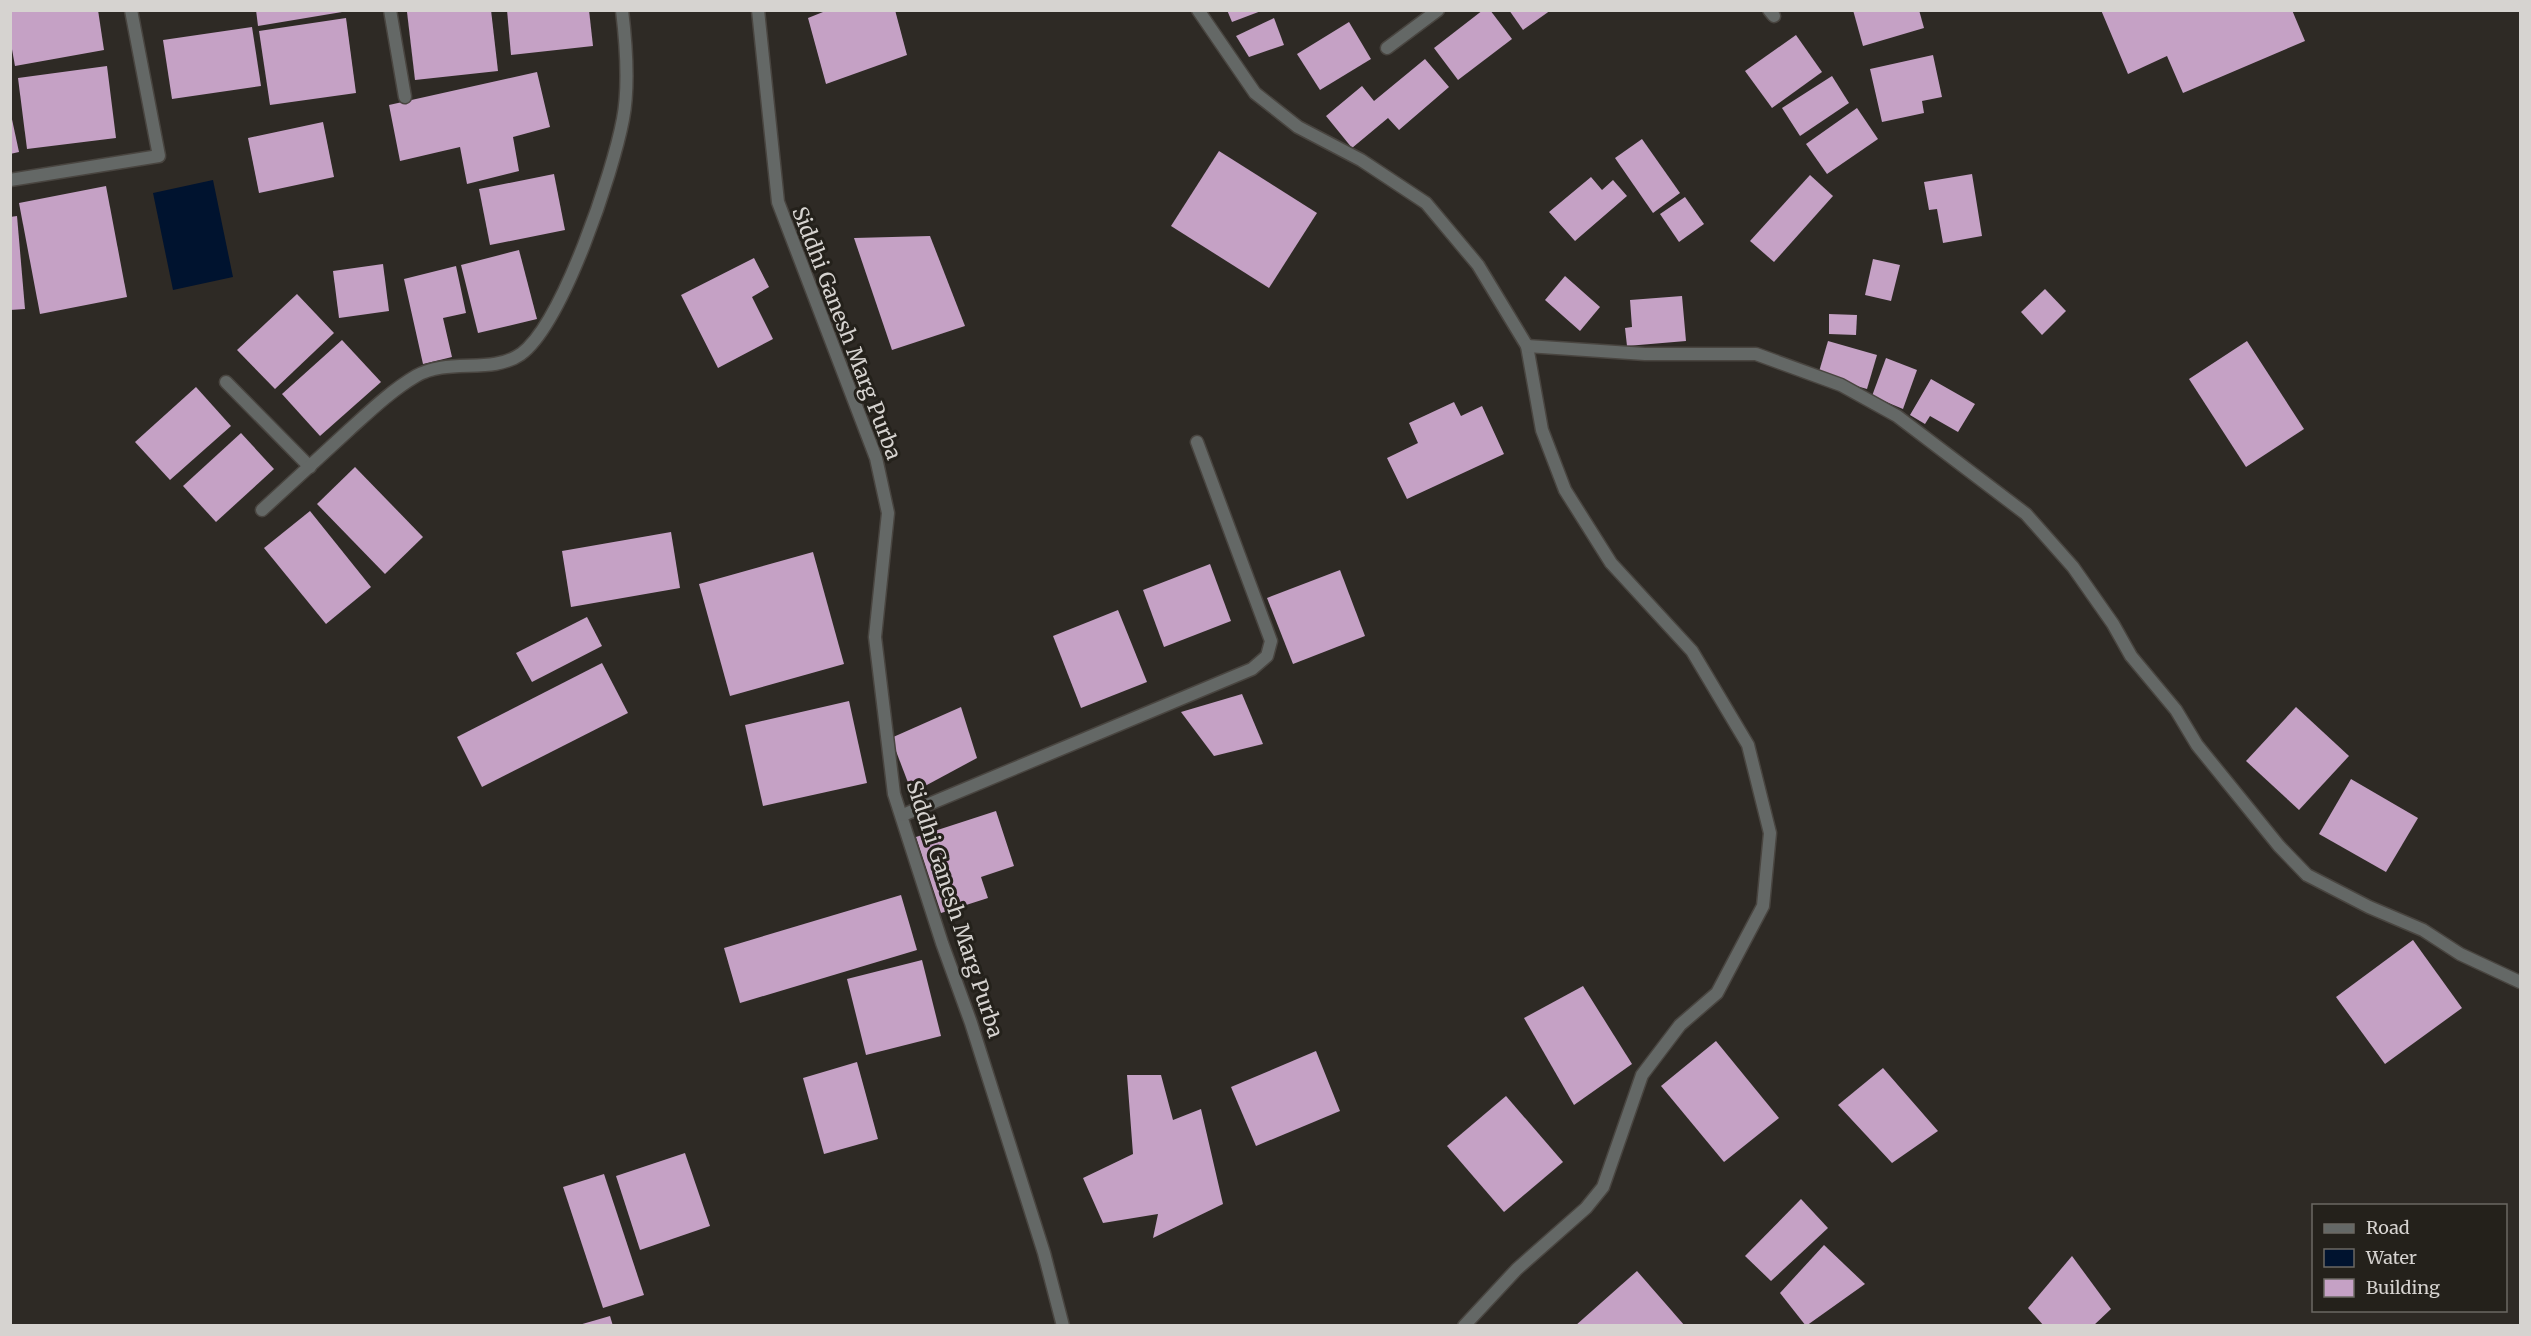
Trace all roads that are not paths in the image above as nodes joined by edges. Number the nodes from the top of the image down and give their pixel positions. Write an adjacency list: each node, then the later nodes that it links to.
1 (130, 10): 9 (street)
2 (390, 10): 8 (street)
3 (622, 10): 13 (street)
4 (758, 10): 15 (street, Siddhi Ganesh Marg Purba)
5 (1198, 10): 10 (street)
6 (1438, 10): 7 (street)
7 (1387, 48)
8 (405, 97)
9 (10, 180)
10 (1527, 346): 16 (street); 18 (street)
11 (226, 382): 13 (street)
12 (1197, 442): 15 (street)
13 (310, 467): 14 (street)
14 (262, 510)
15 (903, 815): 17 (street, Siddhi Ganesh Marg Purba)
16 (2520, 982)
17 (1062, 1326)
18 (1464, 1326)

